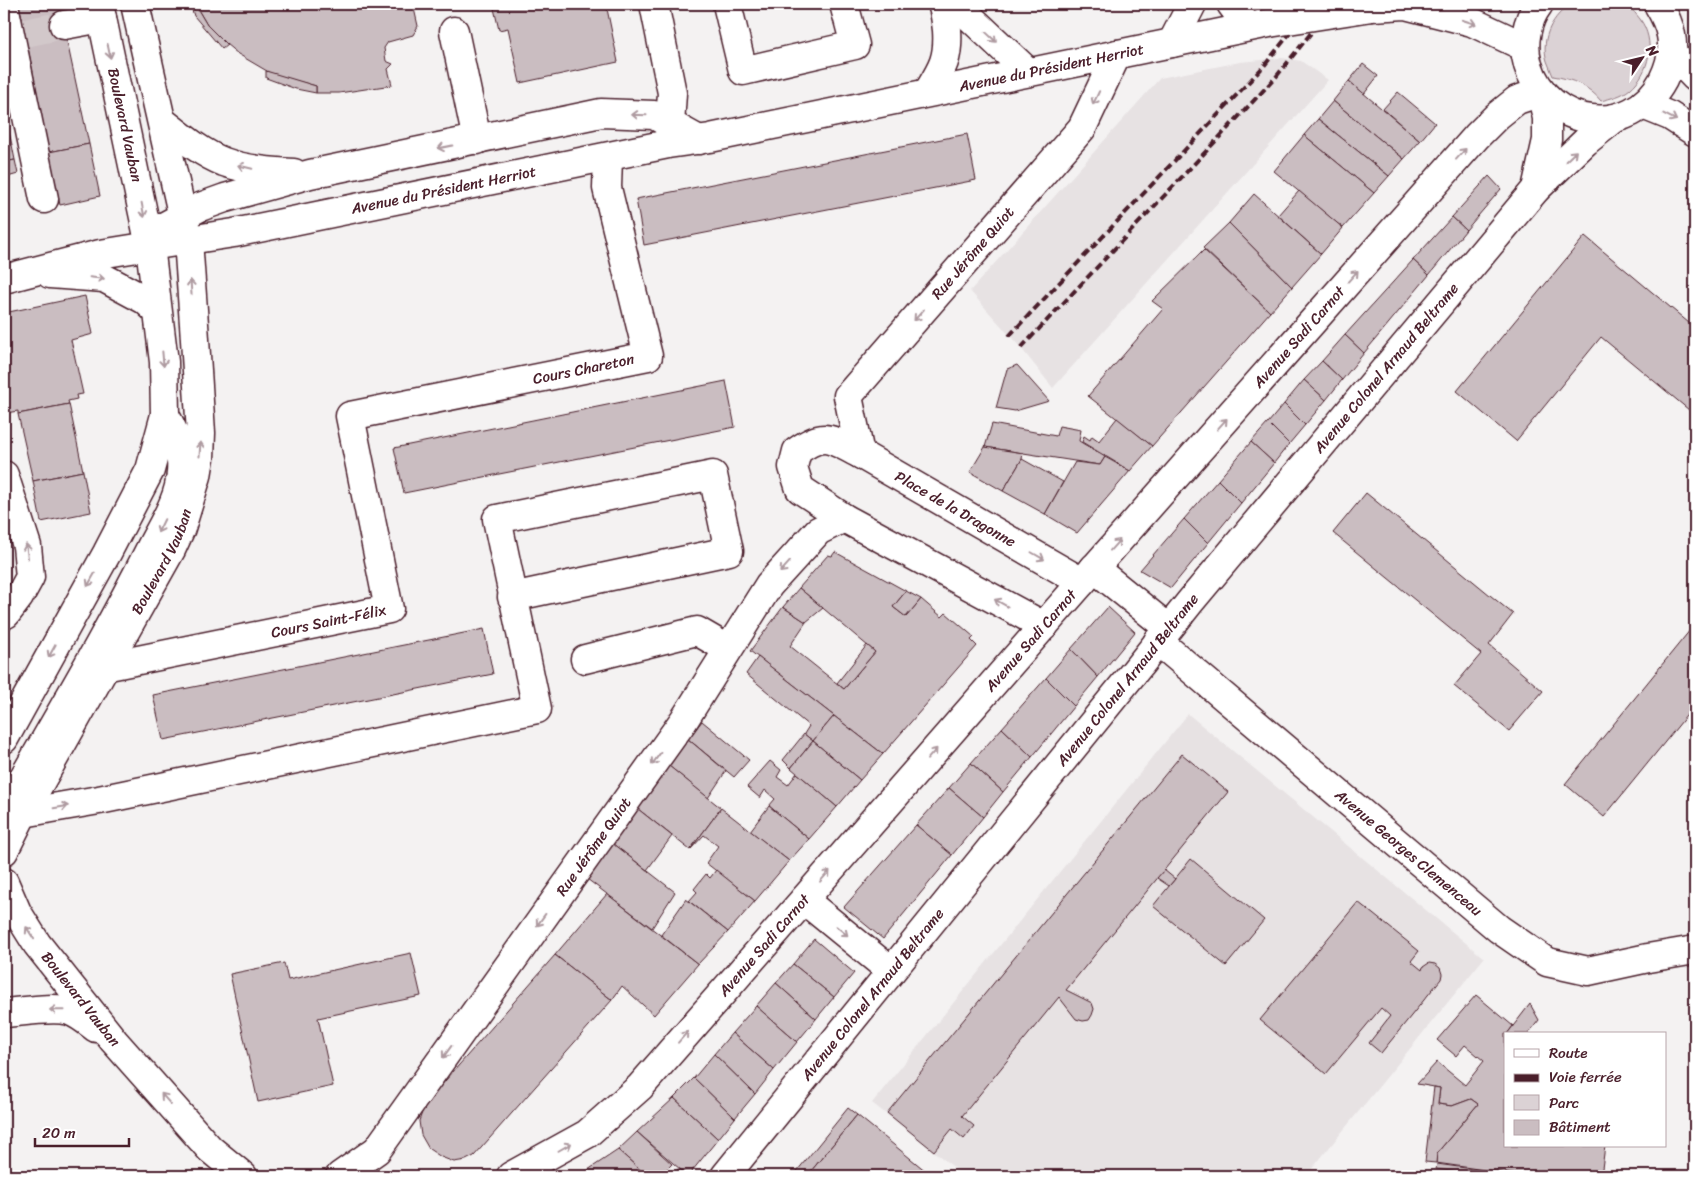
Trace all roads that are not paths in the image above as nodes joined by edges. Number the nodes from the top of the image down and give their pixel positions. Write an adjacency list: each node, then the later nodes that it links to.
1 (135, 4): 28 (main road, Boulevard Vauban)
2 (654, 4): 30 (main road)
3 (727, 4): 4 (main road)
4 (844, 4)
5 (942, 4): 24 (main road)
6 (956, 4): 22 (main road, one-way to 22)
7 (1192, 4): 18 (main road)
8 (1230, 4): 15 (main road)
9 (1407, 4): 15 (main road, Avenue du Président Herriot, bridge); 19 (main road, Avenue du Président Herriot, one-way to 19)
10 (1539, 4): 19 (main road)
11 (1658, 4): 20 (main road)
12 (4, 5): 17 (main road)
13 (100, 11): 14 (main road); 37 (main road, Boulevard Vauban, one-way to 37)
14 (64, 25)
15 (1239, 29): 18 (main road, Avenue du Président Herriot)
16 (454, 31): 31 (main road)
17 (13, 35): 35 (main road)
18 (1172, 43): 21 (main road, Avenue du Président Herriot)
19 (1525, 47): 25 (main road)
20 (1672, 53): 23 (main road); 26 (main road)
21 (1117, 54): 22 (main road, Avenue du Président Herriot); 43 (main road, Rue Jérôme Quiot, one-way to 43)
22 (1028, 72): 24 (main road, Avenue du Président Herriot)
23 (1695, 77)
24 (928, 92): 30 (main road, Avenue du Président Herriot)
25 (1541, 92): 27 (main road); 34 (main road, Avenue Colonel Arnaud Beltrame); 46 (main road, Avenue Sadi Carnot, one-way to 25)
26 (1642, 105): 27 (main road); 29 (main road, one-way to 29)
27 (1615, 118): 34 (main road, Avenue Colonel Arnaud Beltrame, one-way to 27)
28 (162, 121): 33 (main road, one-way to 28); 36 (main road, Boulevard Vauban)
29 (1695, 132)
30 (669, 134): 31 (main road, Avenue du Président Herriot, one-way to 31); 32 (main road, Avenue du Président Herriot)
31 (477, 140): 33 (main road, Avenue du Président Herriot, one-way to 33)
32 (608, 157): 36 (main road, Avenue du Président Herriot); 42 (main road, Cours Chareton)
33 (310, 174): 36 (main road)
34 (1536, 189): 50 (main road, Avenue Colonel Arnaud Beltrame)
35 (44, 199)
36 (186, 228): 37 (main road); 53 (main road, Boulevard Vauban, one-way to 36)
37 (150, 246): 38 (main road); 40 (main road, Boulevard Vauban)
38 (31, 272): 39 (main road); 40 (main road, one-way to 40)
39 (4, 279)
40 (157, 311): 41 (main road, Boulevard Vauban, one-way to 41)
41 (165, 414): 54 (main road, Boulevard Vauban, one-way to 54); 55 (main road, one-way to 55)
42 (350, 416): 53 (main road, Cours Saint-Félix)
43 (860, 454): 45 (main road, Place de la Dragonne); 46 (main road, Place de la Dragonne, one-way to 46)
44 (4, 475): 48 (main road, one-way to 44)
45 (844, 518): 49 (main road, one-way to 45); 51 (main road, Rue Jérôme Quiot, one-way to 51)
46 (1088, 575): 49 (main road, Avenue Sadi Carnot); 50 (main road, Place de la Dragonne)
47 (512, 597): 47 (main road); 55 (main road, one-way to 47)
48 (10, 608)
49 (1044, 626): 58 (main road, Avenue Sadi Carnot, one-way to 49)
50 (1163, 635): 59 (main road, Avenue Georges Clemenceau); 60 (main road, Avenue Colonel Arnaud Beltrame)
51 (728, 649): 52 (main road); 66 (main road, Rue Jérôme Quiot, one-way to 66)
52 (585, 659)
53 (104, 668): 55 (main road, Boulevard Vauban)
54 (4, 739)
55 (13, 812): 56 (main road, Boulevard Vauban)
56 (4, 851)
57 (4, 882): 62 (main road, Boulevard Vauban, one-way to 57)
58 (804, 900): 60 (main road, one-way to 60); 67 (main road, Avenue Sadi Carnot, one-way to 58)
59 (1695, 950)
60 (891, 971): 68 (main road, Avenue Colonel Arnaud Beltrame)
61 (4, 1013): 62 (main road, Boulevard Vauban, one-way to 61)
62 (114, 1041): 63 (main road, one-way to 62)
63 (210, 1149): 64 (main road); 65 (main road)
64 (210, 1176)
65 (243, 1176)
66 (340, 1176)
67 (511, 1176)
68 (726, 1176)

